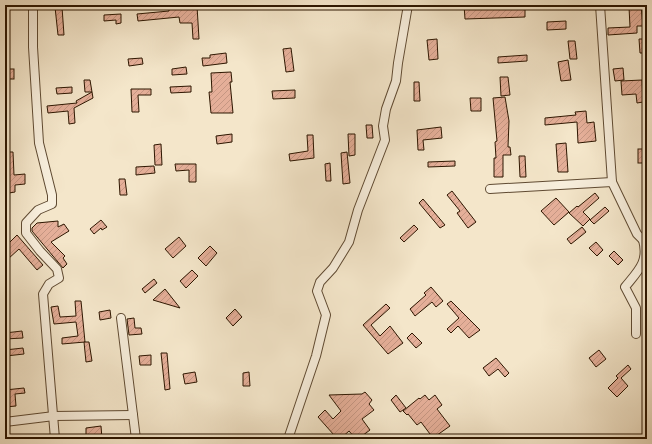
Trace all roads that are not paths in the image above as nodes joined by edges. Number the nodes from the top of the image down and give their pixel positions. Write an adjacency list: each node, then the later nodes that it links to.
1 (33, 5): 10 (street)
2 (408, 5): 14 (street)
3 (600, 5): 4 (street)
4 (612, 182): 5 (street); 6 (street)
5 (490, 189)
6 (645, 242): 8 (street)
7 (121, 318): 9 (street)
8 (636, 334)
9 (133, 415): 10 (street); 13 (street)
10 (54, 416): 11 (street); 12 (street)
11 (5, 422)
12 (55, 439)
13 (136, 439)
14 (288, 439)

